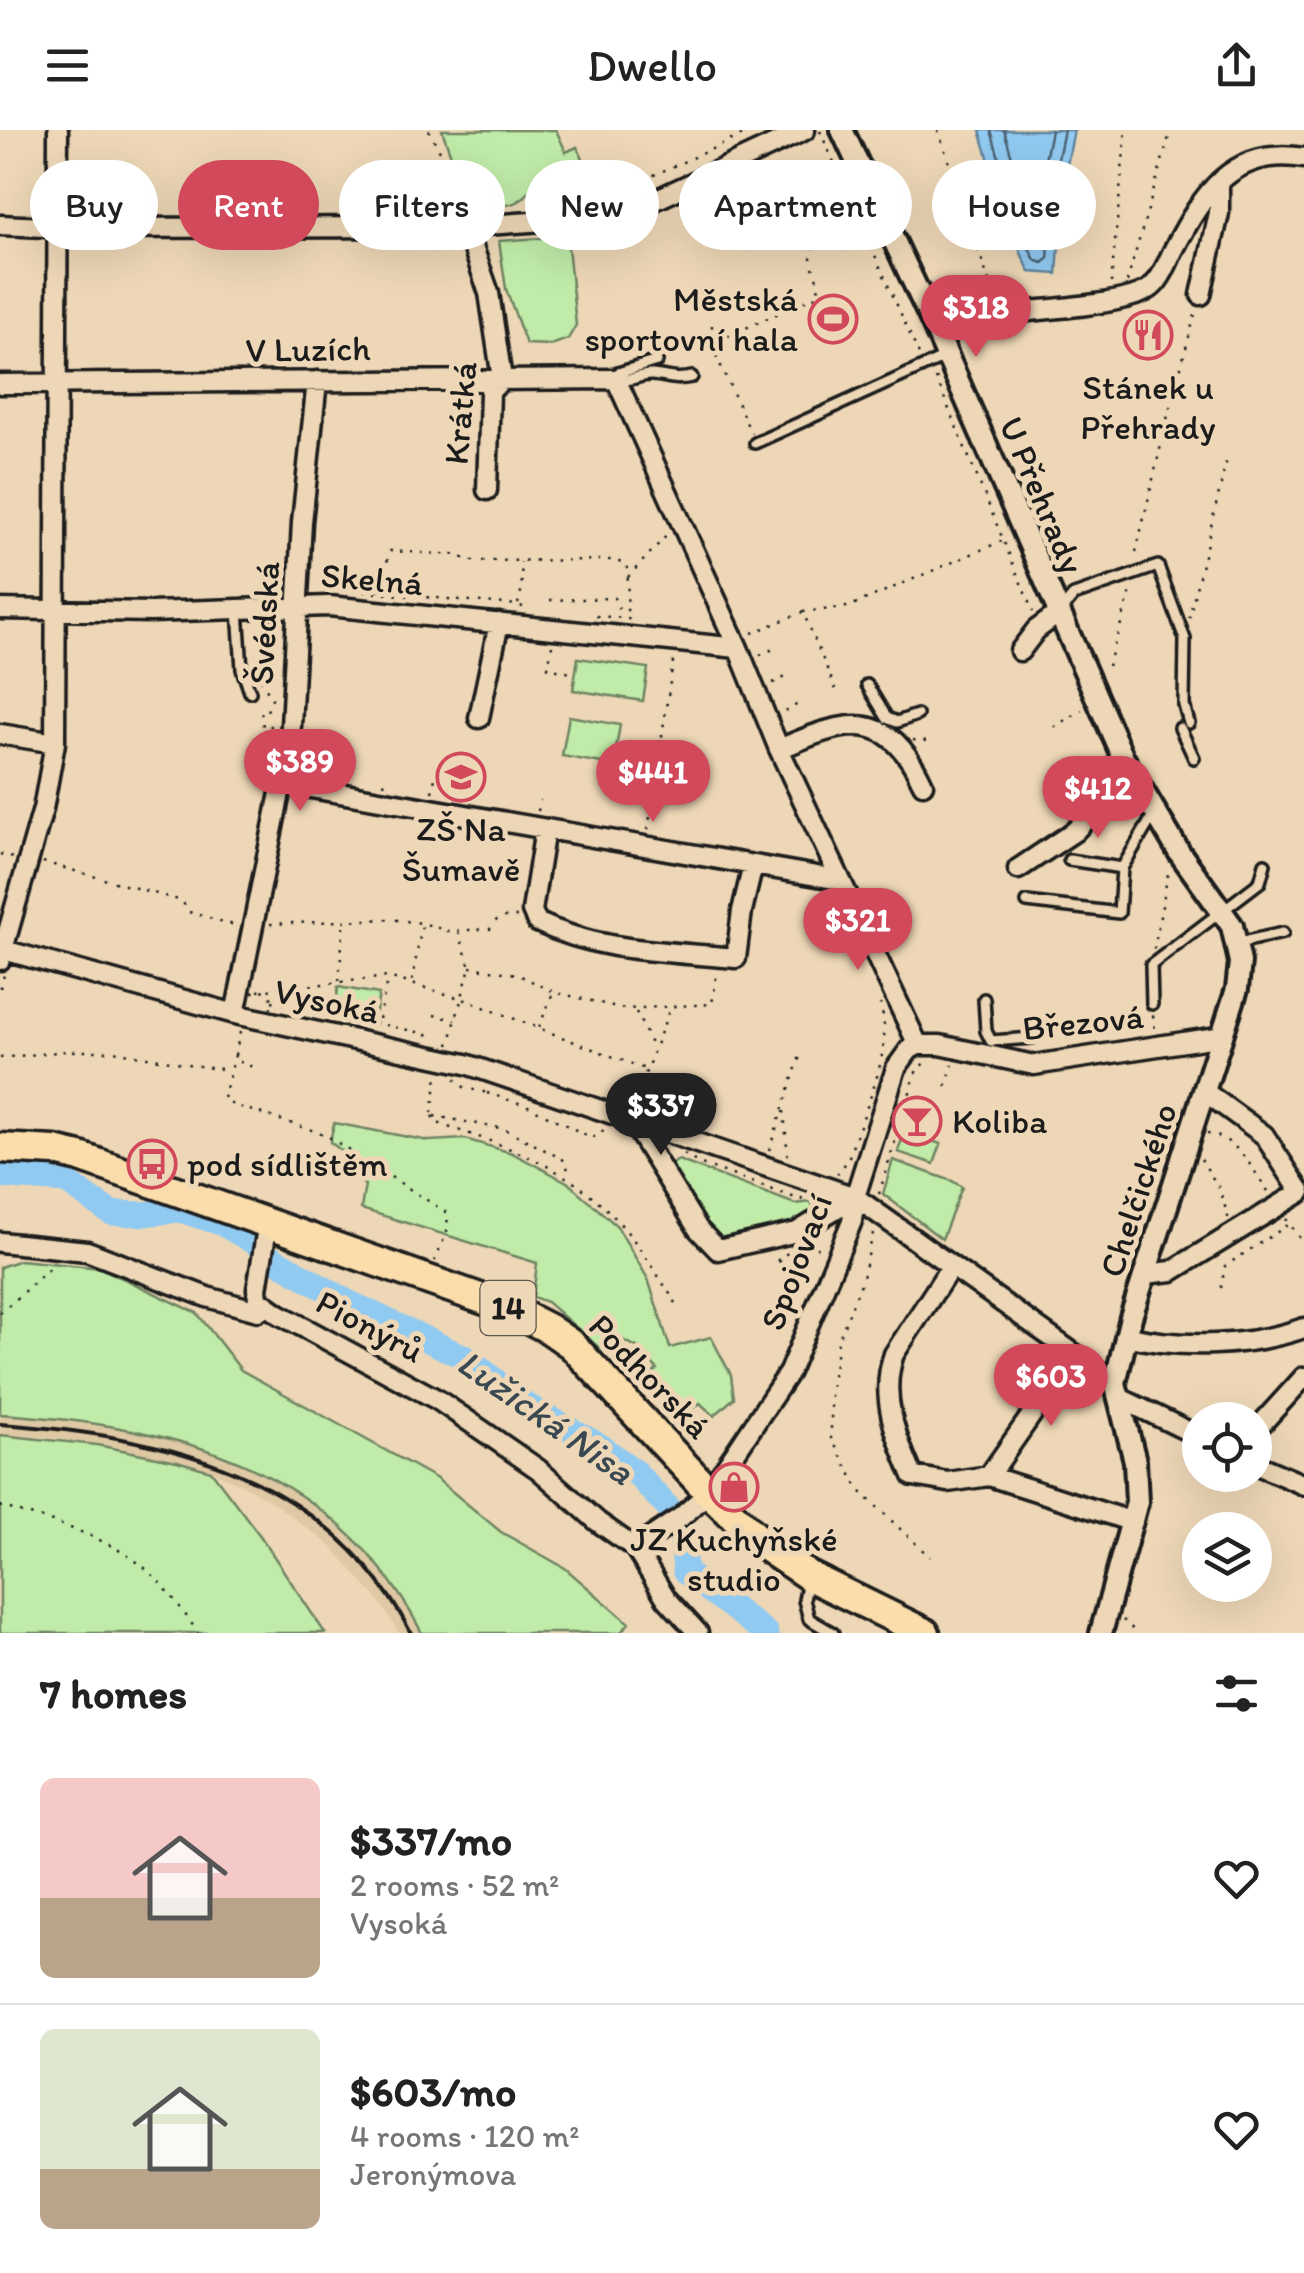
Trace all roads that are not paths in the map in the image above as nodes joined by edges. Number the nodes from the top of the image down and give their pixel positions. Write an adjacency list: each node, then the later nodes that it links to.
1 (58, 130): 5 (street)
2 (805, 130): 7 (street)
3 (842, 130): 15 (street, U Přehrady)
4 (1304, 158): 6 (street)
5 (57, 160)
6 (1219, 182): 14 (street); 15 (street)
7 (505, 220)
8 (0, 224): 10 (street)
9 (339, 224): 11 (street)
10 (30, 226)
11 (158, 226)
12 (56, 250): 22 (street)
13 (474, 250): 19 (street, Krátká)
14 (1201, 295)
15 (931, 319): 16 (street, U Přehrady)
16 (947, 356): 24 (lane); 30 (street, U Přehrady)
17 (657, 361): 20 (lane)
18 (692, 377): 20 (lane)
19 (502, 379): 20 (street, V Luzích); 21 (street, V Luzích); 25 (street, Krátká)
20 (616, 380): 32 (street)
21 (317, 381): 22 (street, V Luzích); 26 (street, Švédská)
22 (56, 383): 23 (street, V Luzích); 28 (street)
23 (0, 384)
24 (756, 443)
25 (487, 490)
26 (297, 605): 29 (street, Skelná); 31 (street, Skelná); 43 (street, Švédská)
27 (0, 609): 28 (street, Skelná)
28 (54, 610): 29 (street, Skelná); 39 (street)
29 (238, 610): 35 (lane)
30 (1059, 613): 33 (street, U Přehrady); 41 (street, U Přehrady); 42 (lane)
31 (499, 623): 32 (street, Skelná); 37 (street)
32 (738, 648): 40 (street)
33 (1020, 651)
34 (867, 685): 36 (lane)
35 (250, 692)
36 (917, 715)
37 (480, 718)
38 (0, 734): 39 (street)
39 (55, 743): 57 (street)
40 (779, 749): 44 (street); 52 (street)
41 (1123, 758): 45 (street, U Přehrady); 51 (street)
42 (1194, 758)
43 (282, 784): 46 (street); 60 (street, Švédská)
44 (923, 784)
45 (1154, 814): 50 (lane); 54 (street, U Přehrady)
46 (541, 823): 49 (street); 49 (street)
47 (1069, 860): 50 (lane)
48 (1265, 864): 54 (lane)
49 (753, 865): 52 (street)
50 (1122, 868): 53 (lane)
51 (1018, 870)
52 (840, 880): 63 (street)
53 (1026, 902)
54 (1222, 909): 56 (street, U Přehrady); 59 (lane)
55 (1283, 932): 56 (lane)
56 (1238, 943): 61 (street, Chelčického)
57 (1, 953): 60 (street, Vysoká)
58 (984, 999): 62 (lane)
59 (1152, 1004)
60 (239, 1015): 65 (street, Vysoká)
61 (1223, 1036): 63 (street, Březová); 64 (street, Chelčického)
62 (1032, 1038)
63 (923, 1053): 68 (street, Spojovací)
64 (1205, 1092): 67 (street); 72 (street, Chelčického)
65 (626, 1123): 68 (street, Vysoká); 68 (street)
66 (0, 1148): 69 (main road, Podhorská / 14)
67 (1303, 1191): 72 (street)
68 (855, 1197): 71 (street, Vysoká); 84 (street, Spojovací)
69 (268, 1222): 73 (street, Pionýrů); 84 (main road, Podhorská / 14)
70 (9, 1244): 73 (street, Pionýrů)
71 (950, 1268): 76 (street, Vysoká); 82 (street)
72 (1145, 1274): 75 (street, Chelčického)
73 (266, 1305): 86 (street, Pionýrů)
74 (1304, 1328): 75 (street)
75 (1126, 1336): 78 (street, Chelčického)
76 (1074, 1355): 78 (street, Vysoká); 82 (street)
77 (1304, 1377): 79 (street)
78 (1117, 1391): 80 (street, Vysoká); 85 (street, Chelčického)
79 (1272, 1412)
80 (1182, 1427)
81 (1272, 1471): 83 (street)
82 (989, 1476): 85 (street)
83 (1304, 1485)
84 (709, 1492): 86 (street); 87 (main road, Podhorská / 14)
85 (1132, 1522): 91 (street, Chelčického)
86 (634, 1548): 88 (street, Pionýrů)
87 (809, 1576): 89 (lane); 90 (main road, Podhorská / 14)
88 (697, 1633)
89 (832, 1633)
90 (925, 1633)
91 (1102, 1633)

